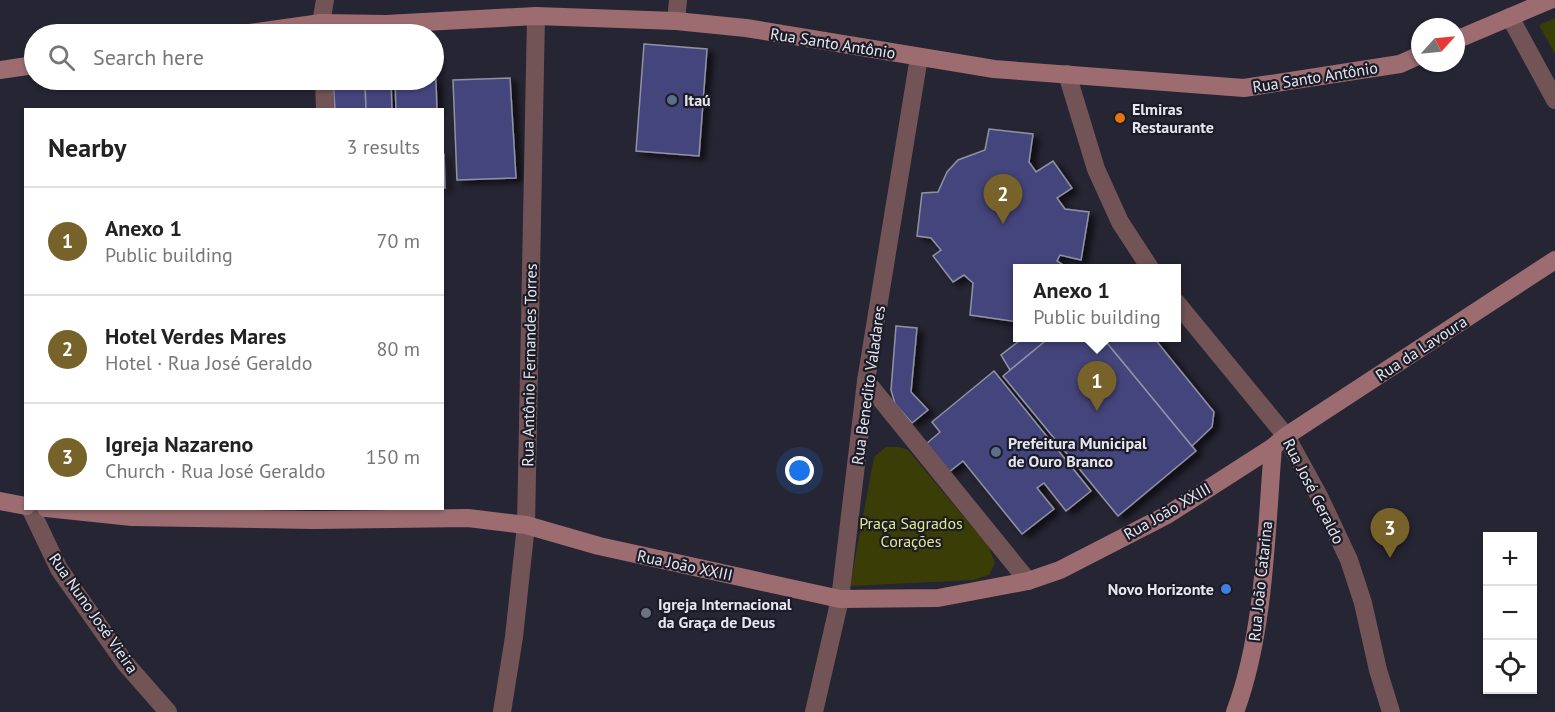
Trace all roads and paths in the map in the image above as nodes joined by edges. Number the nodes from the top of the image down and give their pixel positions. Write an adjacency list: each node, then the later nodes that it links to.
1 (326, 0): 7 (street)
2 (678, 0): 6 (street)
3 (1550, 0): 5 (main road)
4 (536, 16): 6 (main road, Rua Santo Antônio); 8 (main road, Rua Santo Antônio); 27 (street, Rua Antônio Fernandes Torres)
5 (1510, 17): 9 (main road); 16 (street)
6 (676, 21): 10 (main road, Rua Santo Antônio)
7 (322, 24)
8 (386, 24)
9 (1465, 36)
10 (919, 57): 14 (main road, Rua Santo Antônio); 21 (street, Rua Benedito Valadares)
11 (1411, 59): 14 (main road, Rua Santo Antônio)
12 (24, 66): 13 (main road)
13 (0, 70)
14 (1066, 74): 19 (street)
15 (324, 90): 17 (street)
16 (1555, 100)
17 (325, 108)
18 (1555, 260): 22 (main road, Rua da Lavoura)
19 (1146, 264)
20 (1181, 309): 22 (street, Rua José Geraldo)
21 (866, 381): 28 (street); 29 (street, Rua Benedito Valadares)
22 (1280, 441): 28 (main road, Rua João XXIII); 33 (main road, Rua João Catarina); 34 (street, Rua José Geraldo)
23 (0, 501): 24 (main road)
24 (24, 506)
25 (31, 510): 30 (street, Rua Nuno José Vieira)
26 (65, 510): 27 (main road, Rua João XXIII)
27 (526, 525): 29 (main road, Rua João XXIII); 31 (street, Rua Antônio Fernandes Torres)
28 (1028, 581): 29 (main road, Rua João XXIII)
29 (840, 599): 32 (street, Rua Benedito Valadares)
30 (168, 712)
31 (502, 712)
32 (814, 712)
33 (1235, 712)
34 (1390, 712)

